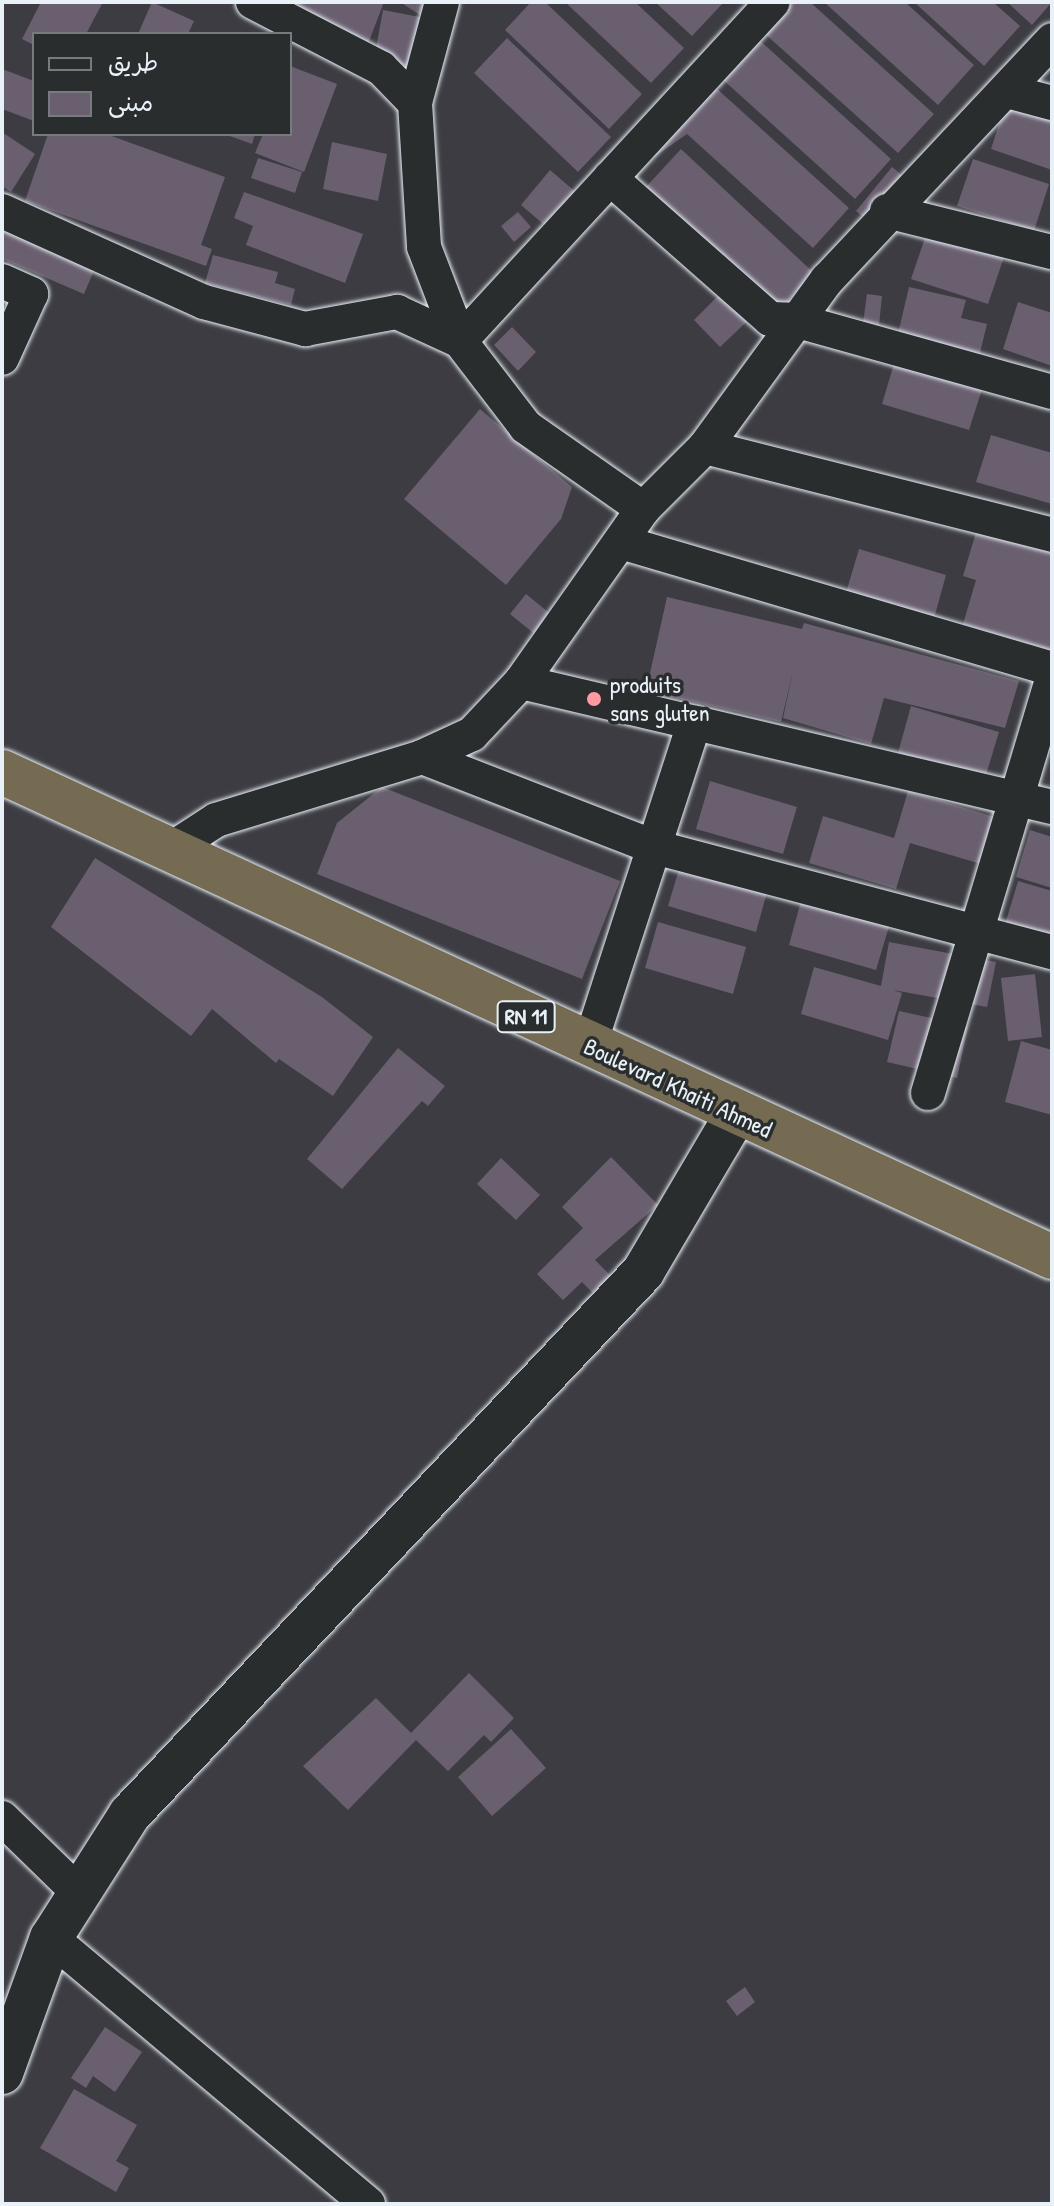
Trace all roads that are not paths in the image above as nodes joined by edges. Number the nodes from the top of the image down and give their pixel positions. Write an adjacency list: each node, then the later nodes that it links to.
1 (253, 2): 6 (street)
2 (442, 2): 6 (street)
3 (773, 2): 8 (street)
4 (1052, 40): 5 (street)
5 (1007, 91): 7 (street); 10 (street)
6 (415, 103): 14 (street)
7 (1052, 103)
8 (610, 178): 13 (street); 14 (street)
9 (2, 211): 14 (street)
10 (887, 211): 11 (street); 13 (street)
11 (1052, 252)
12 (2, 281): 15 (street)
13 (794, 320): 16 (street); 17 (street)
14 (460, 341): 18 (street)
15 (2, 358)
16 (1052, 392)
17 (705, 447): 18 (street); 19 (street)
18 (643, 509): 20 (street)
19 (1052, 535)
20 (624, 543): 21 (street); 23 (street)
21 (1052, 669)
22 (1052, 680): 27 (street)
23 (521, 682): 24 (street); 25 (street)
24 (694, 723): 27 (street); 29 (street)
25 (422, 757): 29 (street); 30 (street)
26 (2, 772): 30 (highway, Boulevard Khaiti Ahmed / RN 11)
27 (1016, 797): 28 (street); 31 (street)
28 (1052, 807)
29 (654, 847): 31 (street); 33 (street)
30 (173, 848): 33 (highway, Boulevard Khaiti Ahmed / RN 11)
31 (976, 930): 32 (street); 34 (street)
32 (1052, 952)
33 (589, 1047): 35 (highway, Boulevard Khaiti Ahmed / RN 11)
34 (928, 1093)
35 (736, 1114): 36 (highway, Boulevard Khaiti Ahmed / RN 11); 38 (street)
36 (1052, 1257)
37 (2, 1818): 38 (street)
38 (79, 1893): 39 (street)
39 (51, 1938): 40 (street); 41 (street)
40 (2, 2073)
41 (368, 2204)

